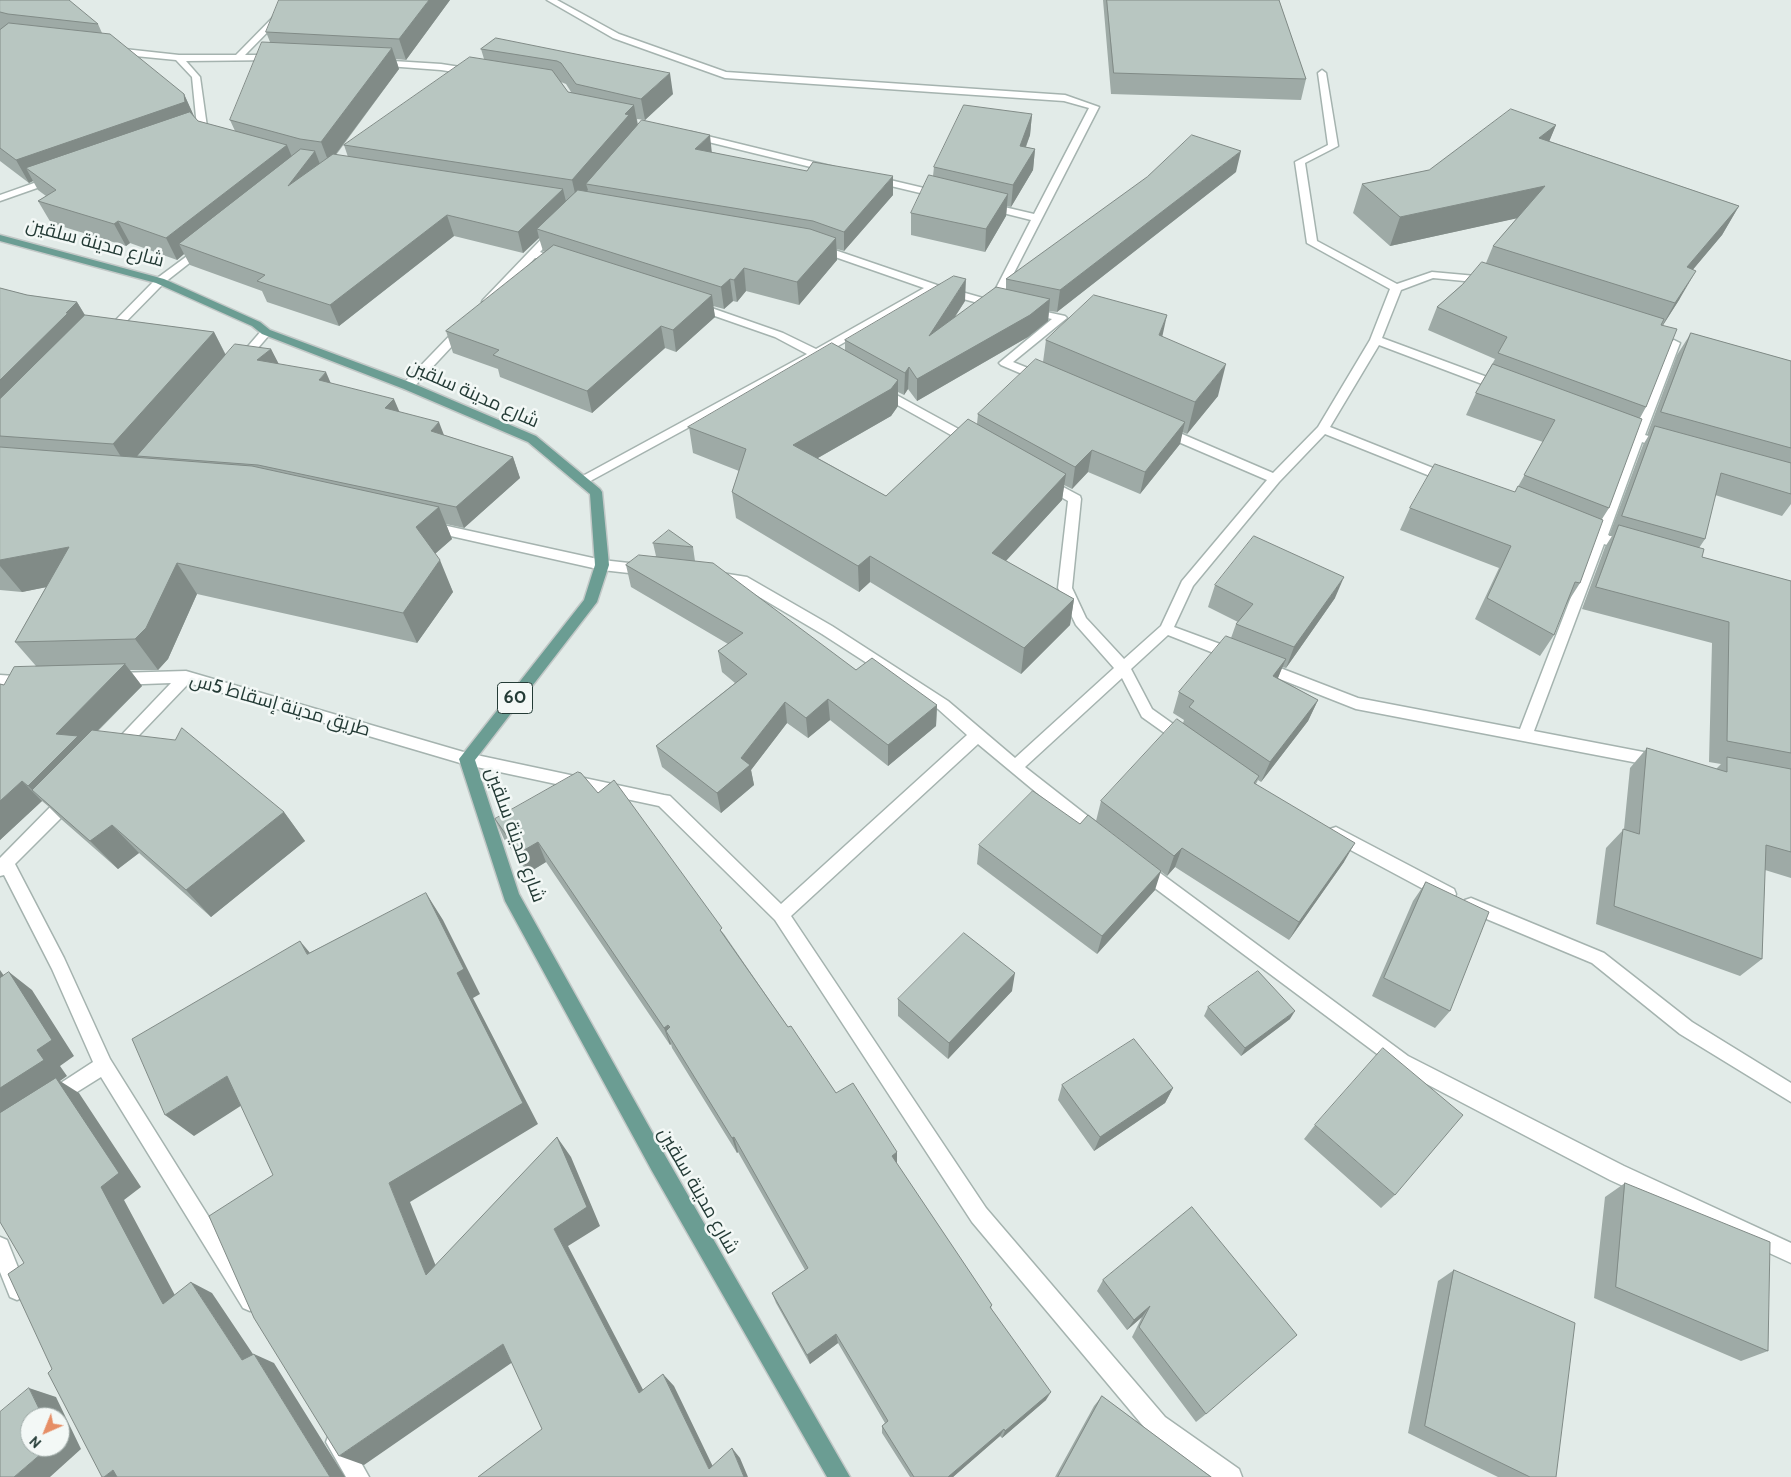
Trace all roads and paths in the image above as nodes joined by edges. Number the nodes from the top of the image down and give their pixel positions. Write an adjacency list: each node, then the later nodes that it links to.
1 (295, 0): 5 (street)
2 (552, 0): 18 (street)
3 (103, 49): 4 (street)
4 (179, 58): 5 (street); 11 (street)
5 (238, 58): 6 (street)
6 (284, 58)
7 (362, 62): 9 (street)
8 (1322, 73): 28 (street)
9 (487, 75)
10 (679, 132): 12 (street)
11 (220, 141)
12 (843, 172)
13 (64, 175): 16 (street)
14 (863, 176): 15 (street)
15 (950, 197)
16 (0, 198)
17 (979, 204): 18 (street)
18 (1037, 218): 30 (street)
19 (566, 220): 23 (street)
20 (0, 238): 25 (main road, شارع مدينة سلقين / 60)
21 (214, 238): 25 (street)
22 (804, 245): 27 (street)
23 (532, 253): 24 (street); 40 (street)
24 (568, 265)
25 (160, 281): 31 (main road, شارع مدينة سلقين / 60); 34 (street)
26 (1495, 285): 28 (street)
27 (933, 288): 30 (street); 35 (street)
28 (1396, 288): 32 (street)
29 (686, 303): 35 (street)
30 (1002, 306): 38 (street)
31 (266, 332): 37 (street); 40 (main road, شارع مدينة سلقين / 60)
32 (1376, 340): 41 (street); 44 (street)
33 (1674, 343): 45 (street)
34 (98, 345)
35 (816, 354): 36 (street); 50 (street)
36 (842, 368)
37 (234, 369)
38 (1050, 382)
39 (868, 383): 46 (street)
40 (408, 386): 50 (main road, شارع مدينة سلقين / 60)
41 (1517, 392)
42 (1601, 424): 45 (street)
43 (1149, 425): 49 (street)
44 (1323, 429): 49 (street); 51 (street)
45 (1638, 438): 47 (street); 54 (street)
46 (980, 446)
47 (1676, 448)
48 (1032, 475): 60 (street)
49 (1275, 479): 59 (street)
50 (583, 481): 56 (main road, شارع مدينة سلقين / 60)
51 (1461, 484)
52 (412, 523): 56 (street)
53 (1562, 524): 54 (street)
54 (1599, 539): 55 (street); 66 (street)
55 (1638, 550)
56 (602, 566): 57 (street); 68 (main road, شارع مدينة سلقين / 60)
57 (658, 571)
58 (696, 575): 65 (street)
59 (1166, 629): 60 (street); 66 (street)
60 (1124, 669): 67 (street); 71 (street)
61 (186, 677): 62 (street, طريق مدينة إسقاط 5س); 68 (street, طريق مدينة إسقاط 5س); 69 (street)
62 (98, 679)
63 (39, 680): 64 (street)
64 (0, 681)
65 (978, 734): 71 (street); 77 (street)
66 (1525, 736): 70 (street)
67 (1202, 751)
68 (467, 759): 77 (street, طريق مدينة إسقاط 5س); 87 (main road, شارع مدينة سلقين)
69 (103, 763)
70 (1670, 763)
71 (1015, 767): 74 (street)
72 (83, 784): 76 (street)
73 (1323, 827): 79 (street)
74 (1110, 843)
75 (1132, 861): 82 (street)
76 (4, 866): 78 (street)
77 (781, 915): 88 (street, طريق مدينة إسقاط 5س)
78 (104, 1065): 80 (street); 84 (street)
79 (1791, 1093)
80 (40, 1106)
81 (0, 1247): 83 (street)
82 (1791, 1253)
83 (24, 1304)
84 (260, 1317)
85 (327, 1427): 86 (street)
86 (358, 1477)
87 (839, 1477)
88 (1231, 1477)

